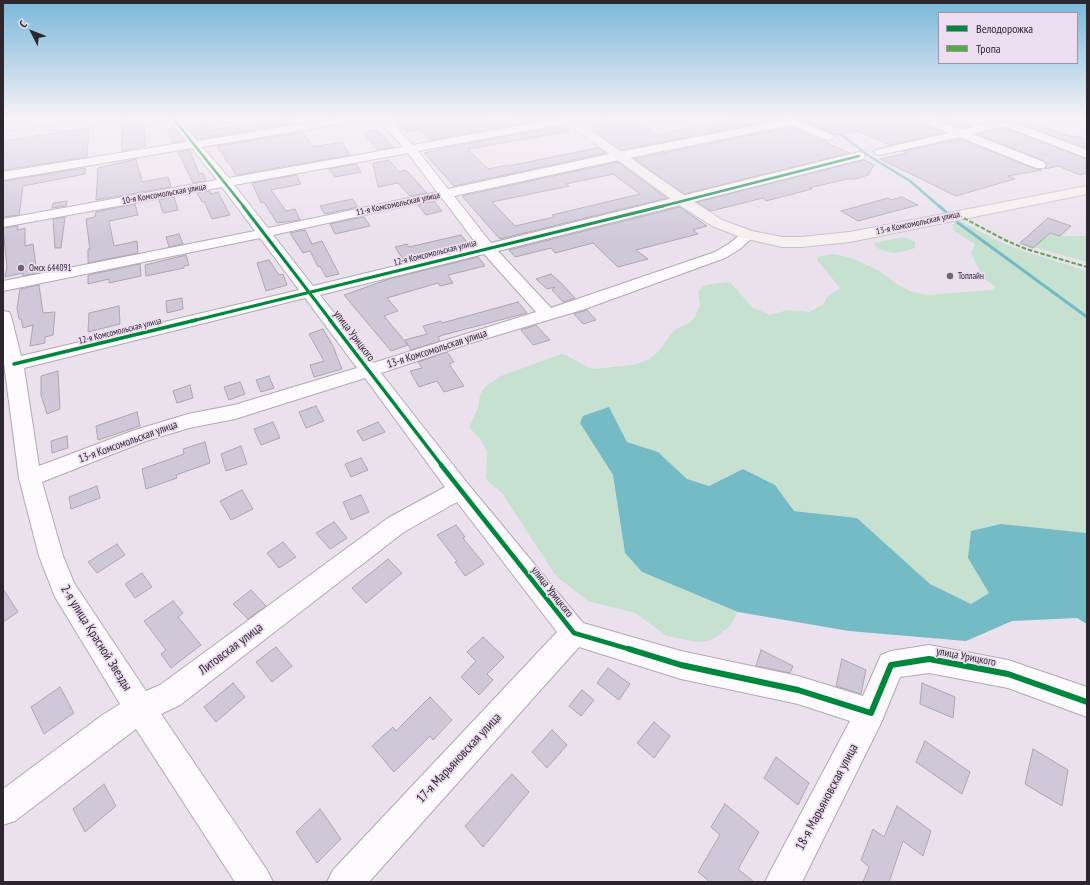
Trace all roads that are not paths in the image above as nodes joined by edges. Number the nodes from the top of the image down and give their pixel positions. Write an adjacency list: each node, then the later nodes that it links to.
1 (109, 158): 10 (street)
2 (206, 158): 11 (street, улица Урицкого)
3 (360, 158): 11 (street, 10-я Комсомольская улица)
4 (418, 158): 13 (street)
5 (608, 158): 13 (street, 11-я Комсомольская улица)
6 (622, 158): 14 (main road, 13-я Комсомольская улица)
7 (850, 158): 14 (street, 12-я Комсомольская улица)
8 (1026, 158): 9 (street)
9 (1040, 164)
10 (3, 176)
11 (226, 183): 15 (street, 10-я Комсомольская улица); 16 (street, улица Урицкого)
12 (1087, 190): 17 (main road, 13-я Комсомольская улица)
13 (444, 194): 16 (street, 11-я Комсомольская улица); 18 (street)
14 (683, 201): 17 (main road, 13-я Комсомольская улица); 18 (street, 12-я Комсомольская улица)
15 (3, 223)
16 (264, 233): 19 (street, 11-я Комсомольская улица); 20 (street, улица Урицкого)
17 (748, 235): 21 (street, 13-я Комсомольская улица)
18 (487, 248): 20 (street, 12-я Комсомольская улица); 21 (street)
19 (3, 286)
20 (310, 293): 23 (street, 12-я Комсомольская улица); 24 (street, улица Урицкого)
21 (548, 315): 24 (street, 13-я Комсомольская улица)
22 (3, 316): 23 (street, 2-я улица Красной Звезды)
23 (14, 364): 25 (street, 2-я улица Красной Звезды)
24 (368, 371): 26 (street, 13-я Комсомольская улица); 27 (street, улица Урицкого)
25 (10, 395): 26 (street, 2-я улица Красной Звезды)
26 (30, 478): 30 (street, 2-я улица Красной Звезды)
27 (460, 490): 28 (street, улица Урицкого); 30 (street, Литовская улица)
28 (574, 633): 31 (street, улица Урицкого); 34 (street, 17-я Марьяновская улица)
29 (1087, 702): 31 (street, улица Урицкого)
30 (140, 709): 32 (street, Литовская улица); 33 (street, 2-я улица Красной Звезды)
31 (872, 713): 35 (street, 18-я Марьяновская улица)
32 (3, 809)
33 (255, 882)
34 (345, 882)
35 (783, 882)

